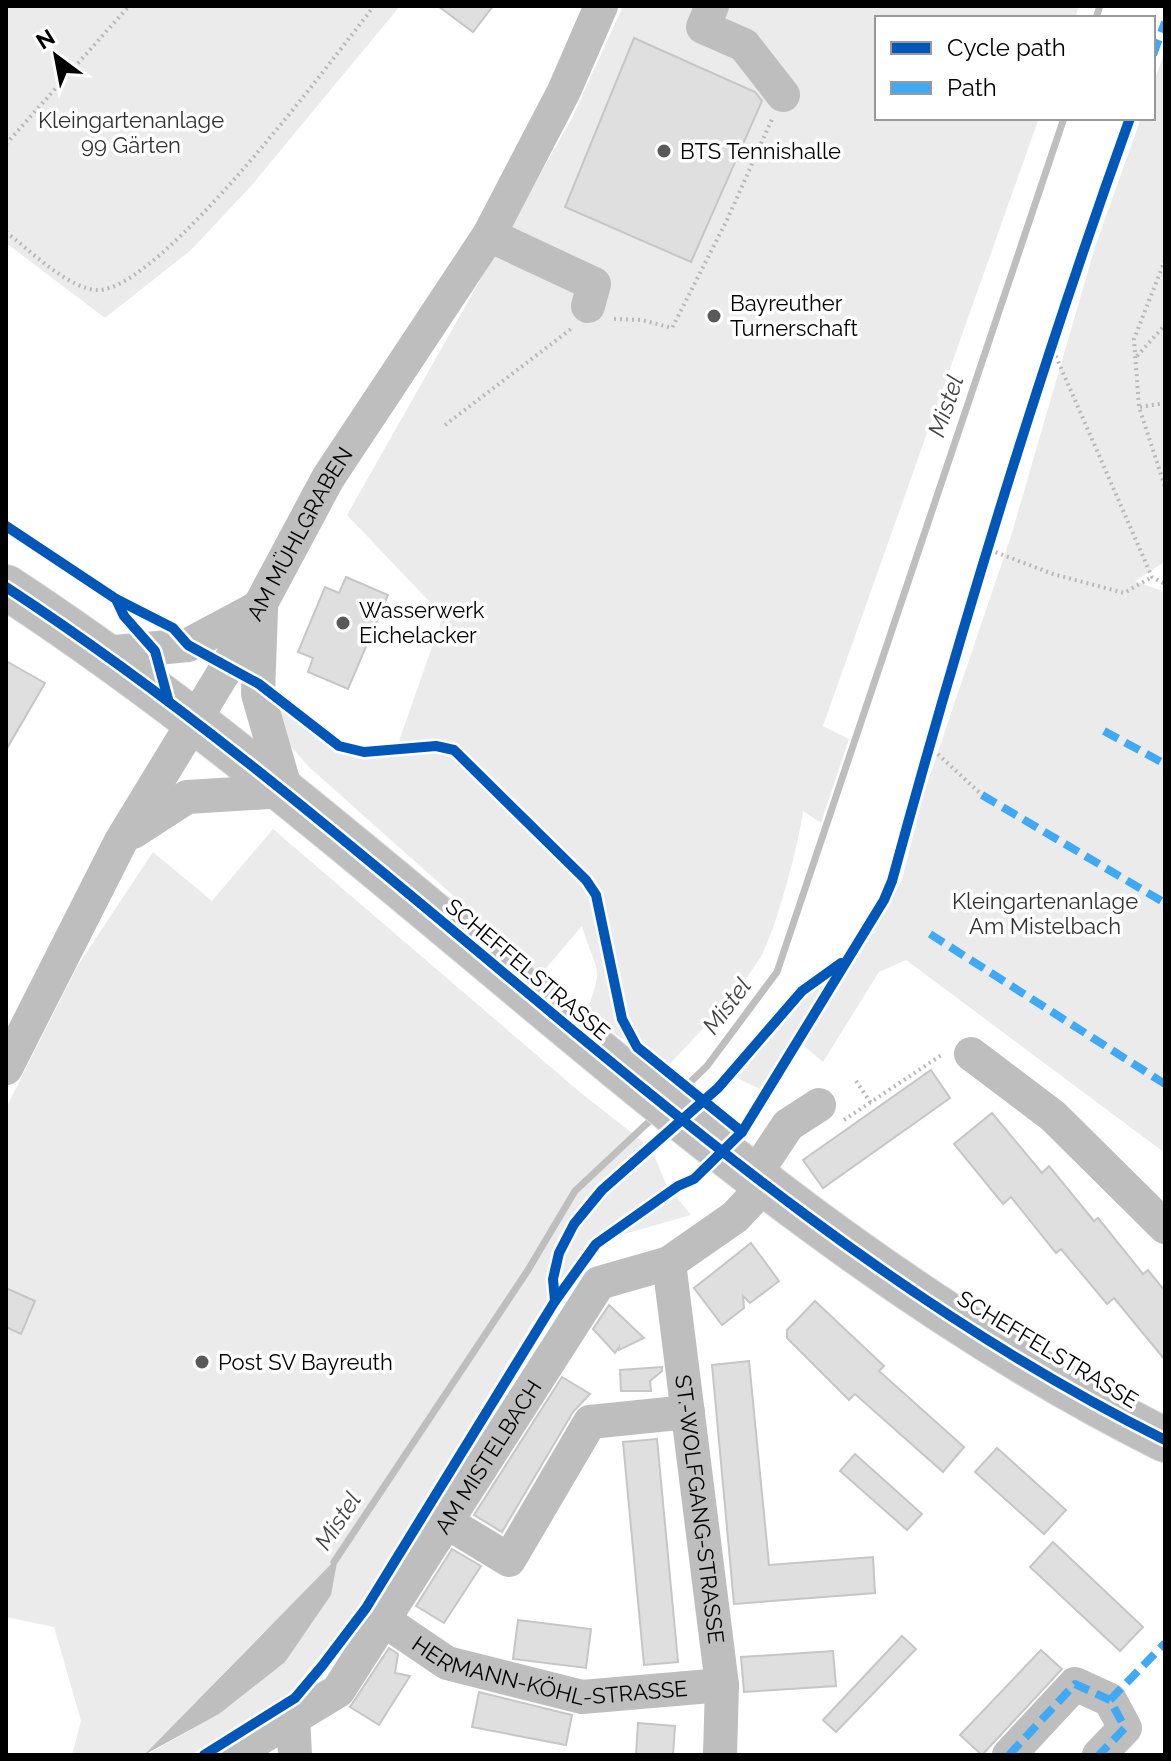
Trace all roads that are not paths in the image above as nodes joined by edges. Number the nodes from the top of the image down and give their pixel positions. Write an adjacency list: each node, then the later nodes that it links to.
1 (601, 6): 4 (street, AM MÜHLGRABEN)
2 (712, 6): 3 (street)
3 (783, 95)
4 (489, 235): 5 (street); 7 (street, AM MÜHLGRABEN)
5 (590, 317)
6 (6, 587): 8 (main road, SCHEFFELSTRASSE)
7 (261, 606): 8 (street); 9 (street, AM MÜHLGRABEN); 10 (street)
8 (105, 653): 9 (main road, SCHEFFELSTRASSE)
9 (196, 720): 10 (main road, SCHEFFELSTRASSE); 11 (street, AM MÜHLGRABEN)
10 (286, 791): 11 (street); 15 (main road, SCHEFFELSTRASSE)
11 (121, 841): 13 (street, AM MÜHLGRABEN)
12 (971, 1054): 16 (street)
13 (6, 1068)
14 (826, 1117): 15 (street, AM MISTELBACH)
15 (759, 1181): 17 (street, AM MISTELBACH); 19 (main road, SCHEFFELSTRASSE)
16 (1165, 1227)
17 (669, 1263): 18 (street, ST.-WOLFGANG-STRASSE); 20 (street, AM MISTELBACH)
18 (688, 1412): 20 (street); 22 (street, ST.-WOLFGANG-STRASSE)
19 (1164, 1445)
20 (448, 1523): 21 (street, AM MISTELBACH)
21 (385, 1621): 22 (street, HERMANN-KÖHL-STRASSE); 23 (street, AM MISTELBACH)
22 (722, 1685): 26 (street, ST.-WOLFGANG-STRASSE)
23 (293, 1715): 24 (street, AM MISTELBACH); 25 (street)
24 (232, 1755)
25 (295, 1755)
26 (720, 1755)
27 (1009, 1755): 28 (street)
28 (1099, 1755)

